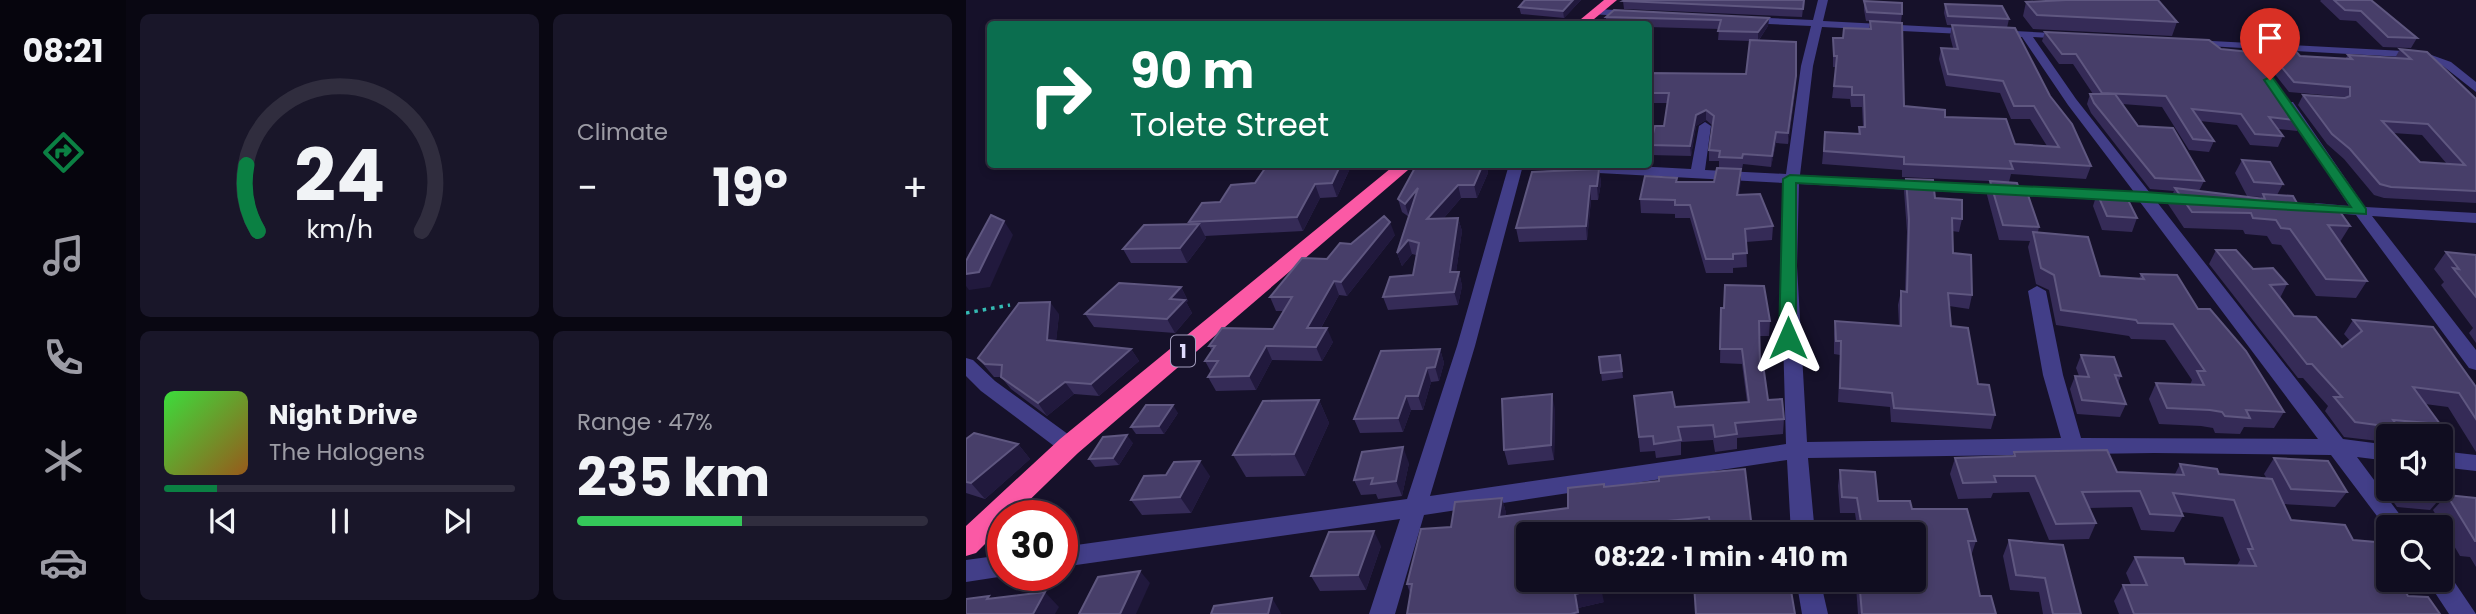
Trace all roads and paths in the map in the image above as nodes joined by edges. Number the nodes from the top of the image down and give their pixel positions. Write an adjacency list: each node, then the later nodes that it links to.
1 (1611, 0): 3 (highway)
2 (1823, 0): 7 (street)
3 (1596, 12): 4 (street); 6 (highway)
4 (1648, 15)
5 (1739, 19): 7 (street)
6 (1585, 21)
7 (1816, 23): 8 (street); 20 (street)
8 (2025, 34): 9 (street); 21 (street)
9 (2079, 37)
10 (2174, 42): 11 (street)
11 (2242, 45): 12 (street); 13 (street)
12 (2259, 66)
13 (2476, 89)
14 (2285, 94): 24 (street)
15 (1705, 126): 19 (street)
16 (1402, 168): 32 (highway, 1)
17 (1515, 168): 38 (street)
18 (1584, 168): 19 (street)
19 (1697, 173): 20 (street)
20 (1790, 179): 21 (street); 34 (street)
21 (2145, 196): 22 (street); 33 (street)
22 (2212, 201)
23 (2294, 207): 24 (street)
24 (2361, 212): 25 (street); 29 (street)
25 (2476, 218)
26 (2037, 291): 31 (street)
27 (1010, 306): 28 (path)
28 (966, 313)
29 (2476, 363)
30 (966, 365): 32 (street)
31 (2073, 445): 33 (street); 34 (street)
32 (1069, 446): 41 (highway, 1)
33 (2338, 447): 35 (street); 39 (street)
34 (1797, 450): 38 (street); 40 (street)
35 (2376, 451)
36 (2453, 460): 37 (street)
37 (2476, 463)
38 (1415, 507): 42 (street); 47 (street)
39 (2389, 515)
40 (1801, 522)
41 (966, 544)
42 (1078, 555)
43 (987, 568): 44 (street)
44 (966, 571)
45 (1811, 592): 48 (street)
46 (2448, 592): 49 (street)
47 (1382, 614)
48 (1815, 614)
49 (2464, 614)

